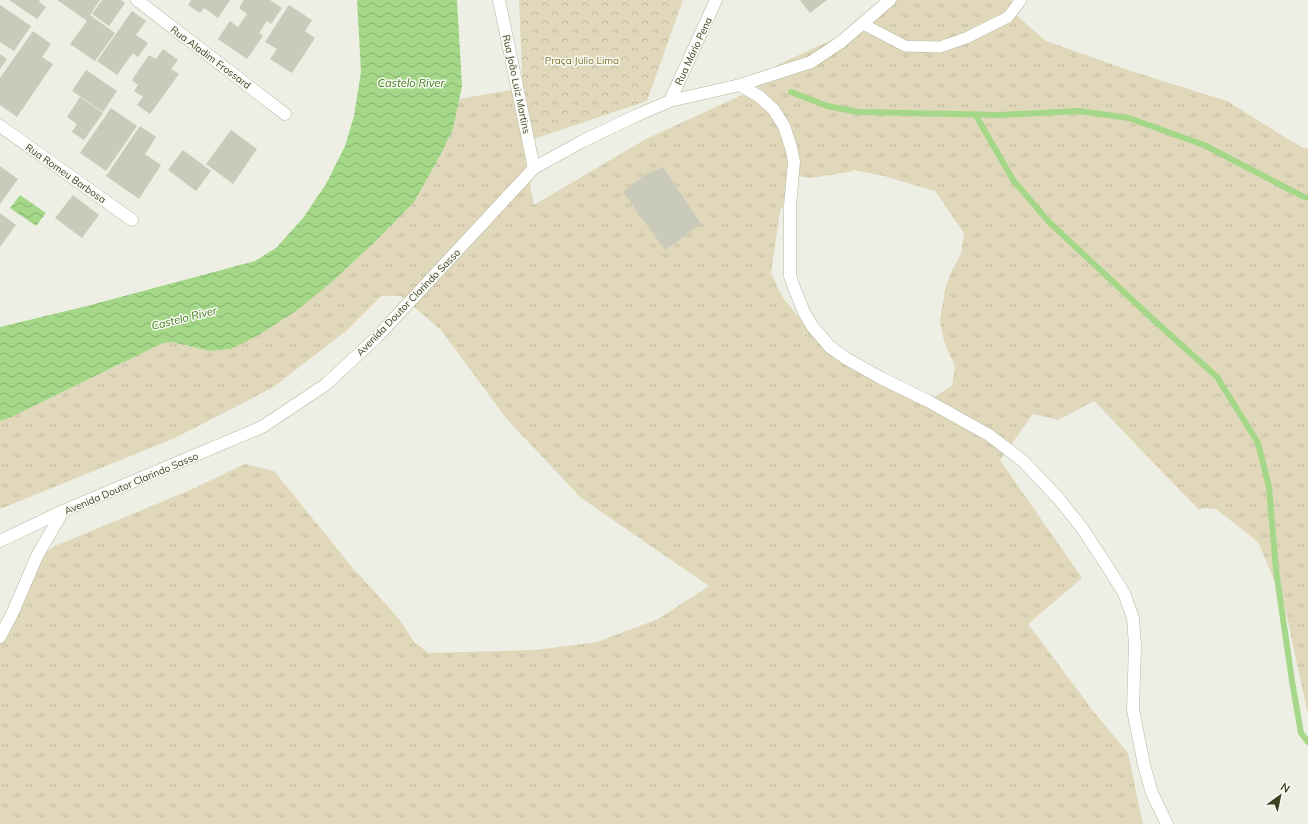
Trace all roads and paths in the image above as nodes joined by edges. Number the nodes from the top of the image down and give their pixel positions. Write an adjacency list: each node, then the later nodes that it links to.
1 (137, 0): 9 (street, Rua Aladim Frossard)
2 (499, 0): 11 (street, Rua João Luiz Martins)
3 (716, 0): 8 (street, Rua Mário Pena)
4 (890, 0): 6 (street, Avenida Doutor Clarindo Sasso)
5 (1021, 0): 6 (lane)
6 (863, 24): 7 (street, Avenida Doutor Clarindo Sasso)
7 (740, 85): 8 (street, Avenida Doutor Clarindo Sasso); 16 (street)
8 (670, 101): 11 (street, Avenida Doutor Clarindo Sasso)
9 (285, 114)
10 (0, 126): 12 (street, Rua Romeu Barbosa)
11 (534, 168): 13 (street, Avenida Doutor Clarindo Sasso)
12 (132, 220)
13 (63, 511): 14 (street, Avenida Doutor Clarindo Sasso); 15 (street)
14 (0, 541)
15 (0, 636)
16 (1167, 824)

